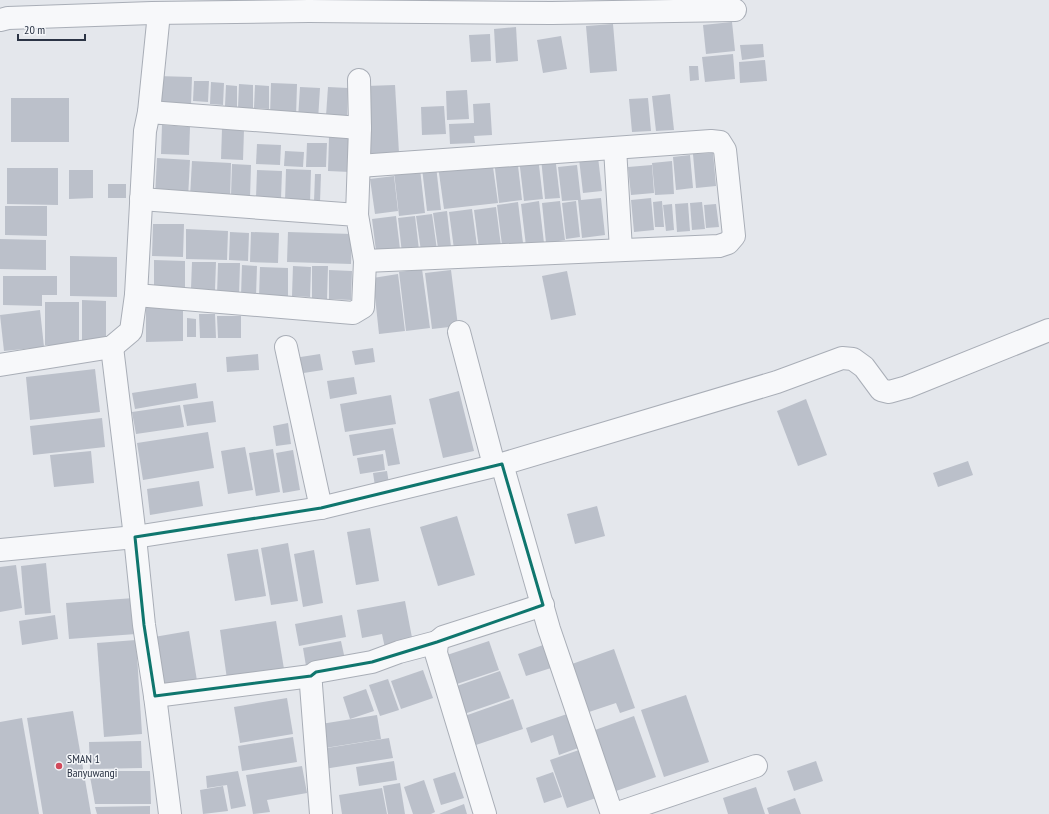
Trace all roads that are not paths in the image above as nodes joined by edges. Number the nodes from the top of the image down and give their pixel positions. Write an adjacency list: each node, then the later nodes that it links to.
1 (309, 6): 2 (street); 3 (street)
2 (552, 6): 4 (street)
3 (155, 8): 5 (street); 7 (street)
4 (735, 10)
5 (0, 20)
6 (359, 80): 8 (street)
7 (149, 112): 8 (street); 11 (street)
8 (360, 128): 10 (street)
9 (615, 148): 10 (street); 13 (street); 13 (street)
10 (359, 166): 12 (street)
11 (142, 199): 12 (street); 15 (street)
12 (357, 215): 14 (street)
13 (621, 250): 14 (street)
14 (365, 261): 15 (street)
15 (136, 295): 18 (street)
16 (1049, 330): 21 (street)
17 (459, 332): 21 (street)
18 (112, 346): 20 (street); 23 (street)
19 (286, 347): 22 (street)
20 (0, 365)
21 (498, 465): 22 (street); 25 (street)
22 (321, 508): 23 (street)
23 (135, 537): 24 (street); 28 (street)
24 (0, 550)
25 (543, 605): 26 (street); 33 (street)
26 (437, 642): 27 (street); 32 (street)
27 (311, 676): 28 (street); 31 (street)
28 (155, 696): 30 (street)
29 (756, 766): 33 (street)
30 (170, 814)
31 (321, 814)
32 (484, 814)
33 (613, 814)

